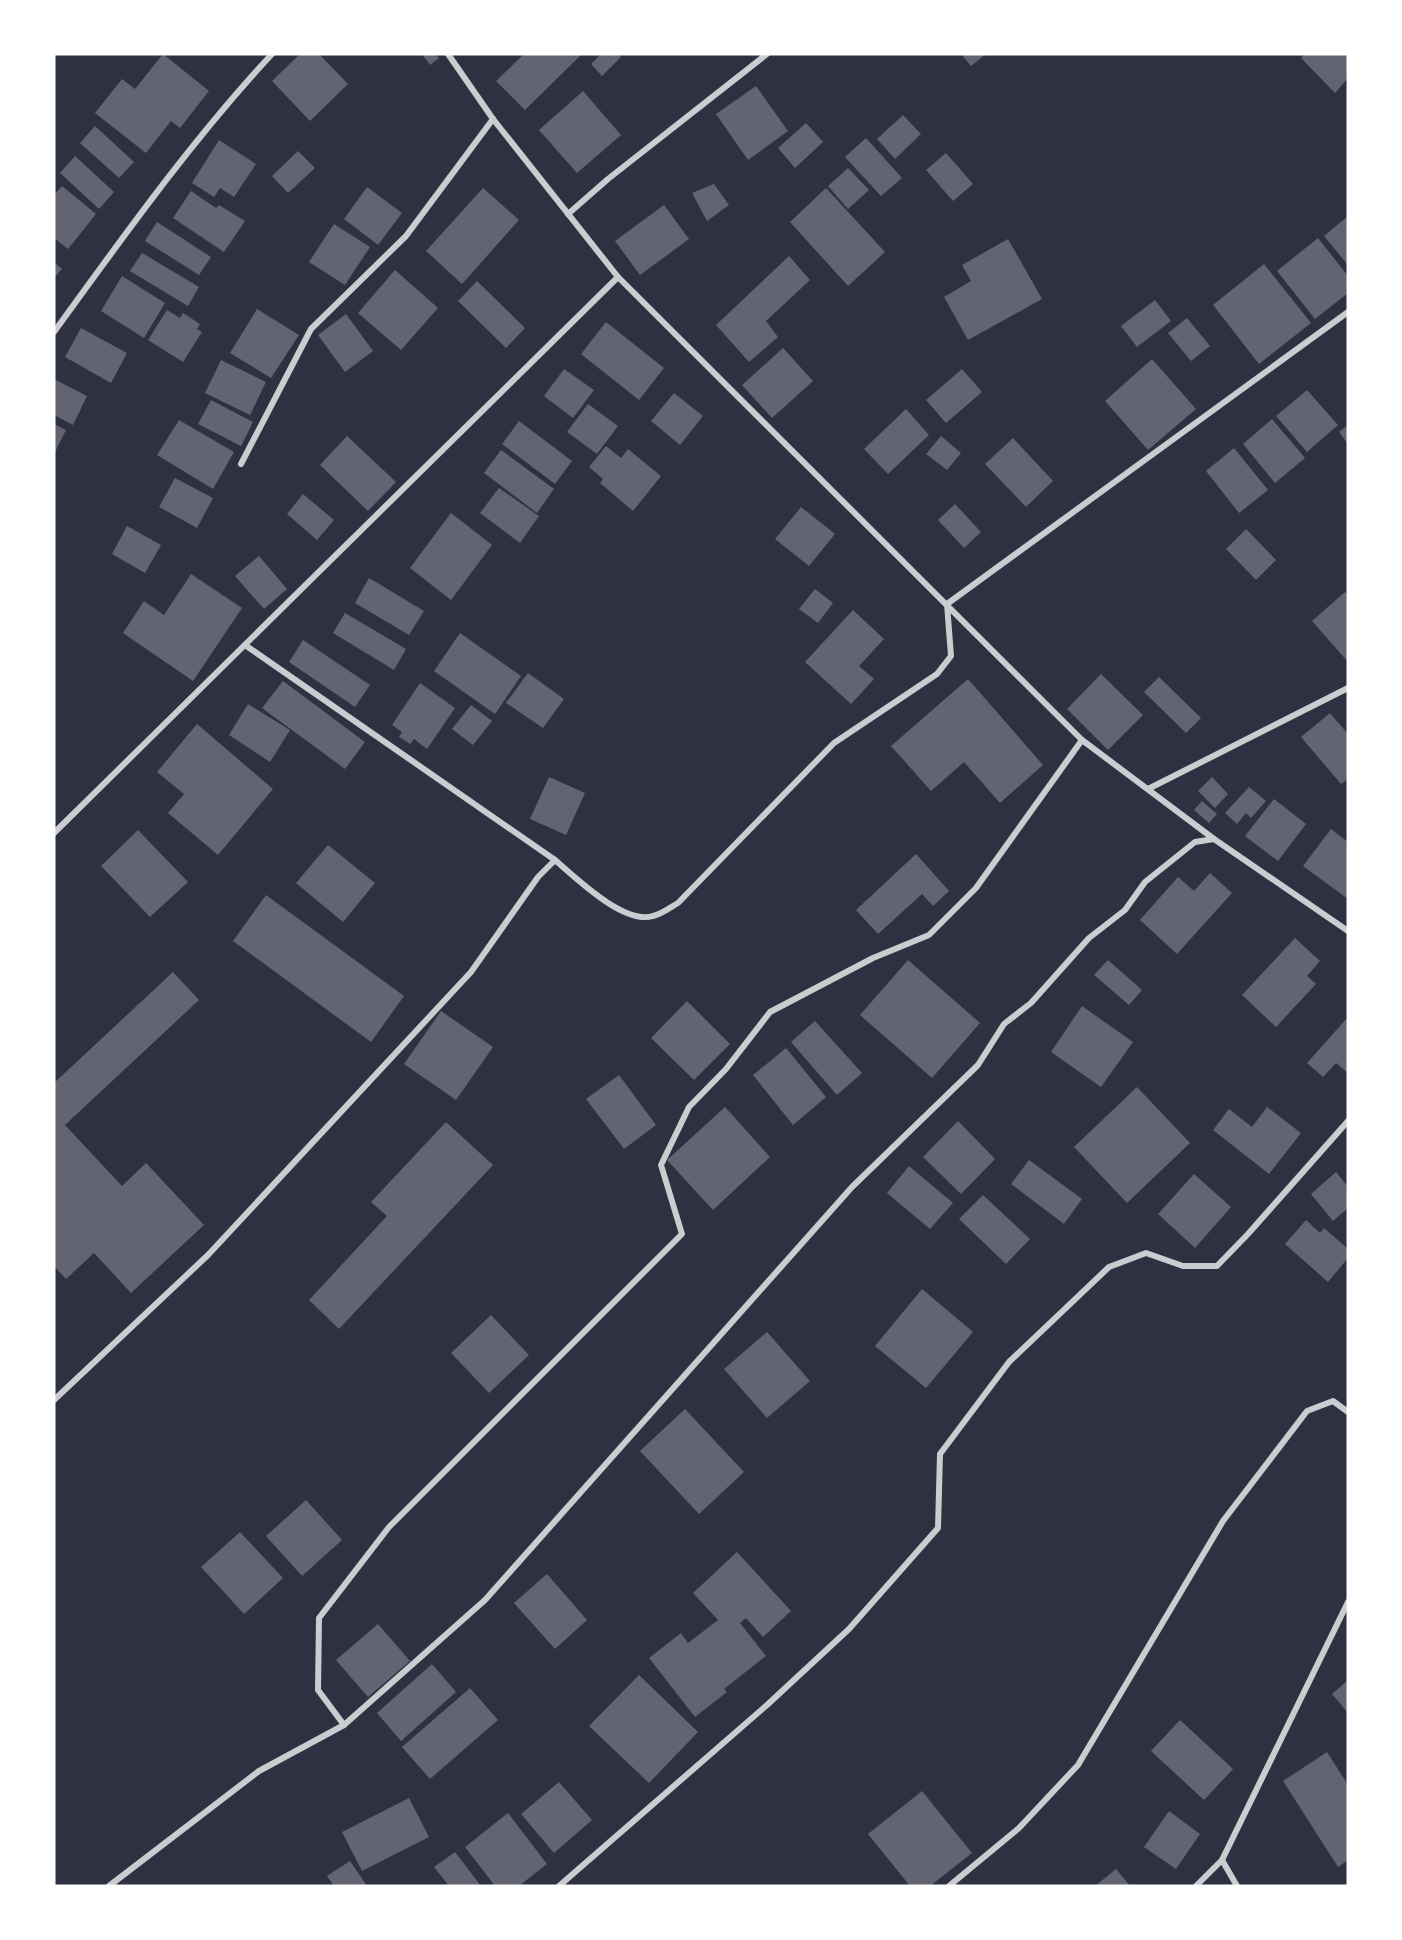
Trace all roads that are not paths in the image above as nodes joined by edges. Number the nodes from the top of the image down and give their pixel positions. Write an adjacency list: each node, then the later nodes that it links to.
1 (272, 54): 8 (street)
2 (448, 54): 4 (street)
3 (767, 54): 5 (street)
4 (493, 119): 5 (street); 9 (street)
5 (568, 214): 6 (street)
6 (618, 277): 10 (street); 11 (street)
7 (1348, 312): 10 (street)
8 (54, 332)
9 (241, 464)
10 (947, 604): 13 (street); 17 (street)
11 (245, 645): 15 (street); 17 (street)
12 (1348, 688): 14 (street)
13 (1082, 740): 14 (street); 23 (street)
14 (1148, 789): 16 (street)
15 (54, 833)
16 (1215, 839): 18 (street); 23 (street)
17 (555, 860): 20 (street)
18 (1348, 932)
19 (1348, 1121): 26 (street)
20 (54, 1400)
21 (1348, 1412): 27 (street)
22 (1348, 1602): 24 (street)
23 (344, 1725): 25 (street)
24 (1222, 1860): 28 (street); 29 (street)
25 (109, 1886)
26 (560, 1886)
27 (949, 1886)
28 (1196, 1886)
29 (1237, 1886)

